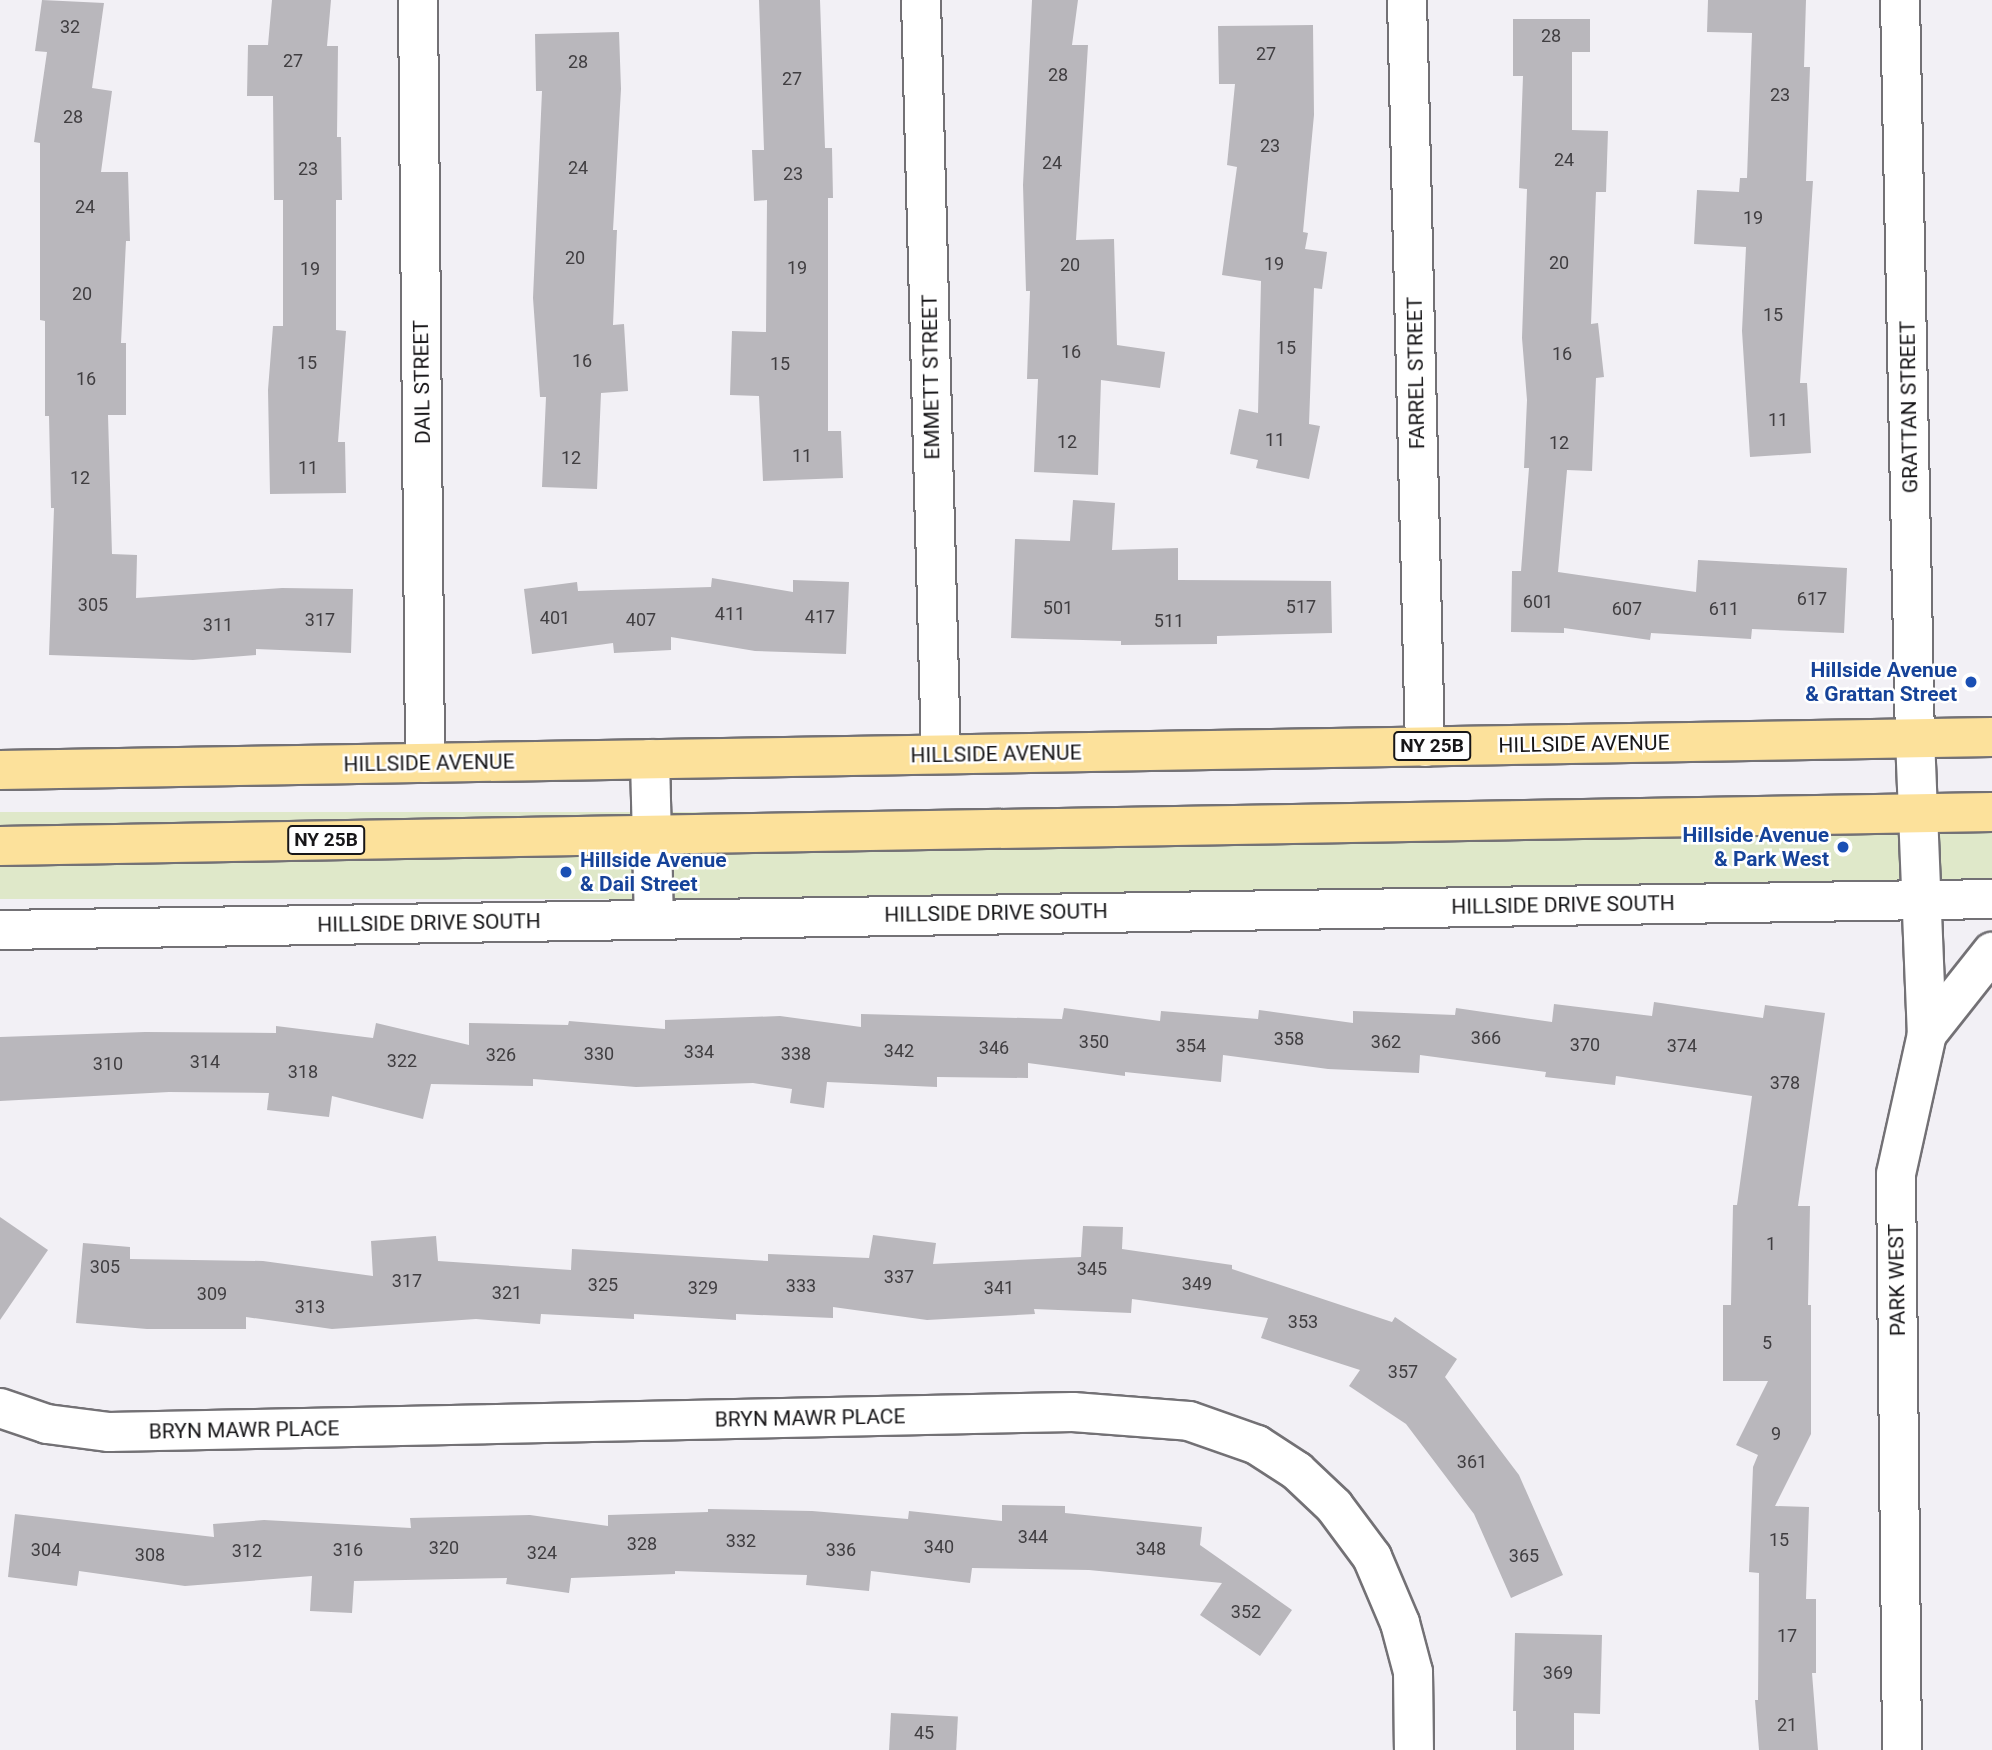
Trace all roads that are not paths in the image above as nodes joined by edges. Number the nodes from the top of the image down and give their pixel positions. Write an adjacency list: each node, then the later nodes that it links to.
1 (418, 0): 10 (street, DAIL STREET)
2 (921, 0): 8 (street, EMMETT STREET)
3 (1407, 0): 7 (street, FARREL STREET)
4 (1900, 0): 6 (street, GRATTAN STREET)
5 (1992, 737): 6 (main road, HILLSIDE AVENUE / NY 25B)
6 (1915, 738): 7 (main road, HILLSIDE AVENUE / NY 25B); 13 (street, GRATTAN STREET)
7 (1424, 747): 8 (main road, HILLSIDE AVENUE / NY 25B)
8 (941, 754): 9 (main road, HILLSIDE AVENUE / NY 25B)
9 (650, 759): 10 (main road, HILLSIDE AVENUE / NY 25B); 14 (street)
10 (425, 763): 11 (main road, HILLSIDE AVENUE / NY 25B)
11 (0, 770)
12 (1992, 812): 13 (main road, NY 25B)
13 (1918, 814): 14 (main road, NY 25B); 16 (street, PARK WEST)
14 (652, 835): 15 (main road, NY 25B); 18 (street)
15 (0, 846)
16 (1922, 899): 17 (street, HILLSIDE DRIVE SOUTH); 18 (street, HILLSIDE DRIVE SOUTH); 21 (street, PARK WEST)
17 (1992, 900)
18 (654, 919): 19 (street, HILLSIDE DRIVE SOUTH)
19 (0, 930)
20 (1992, 952): 21 (street)
21 (1927, 1034): 24 (street, PARK WEST)
22 (0, 1408): 23 (street, BRYN MAWR PLACE)
23 (1414, 1750)
24 (1902, 1750)

